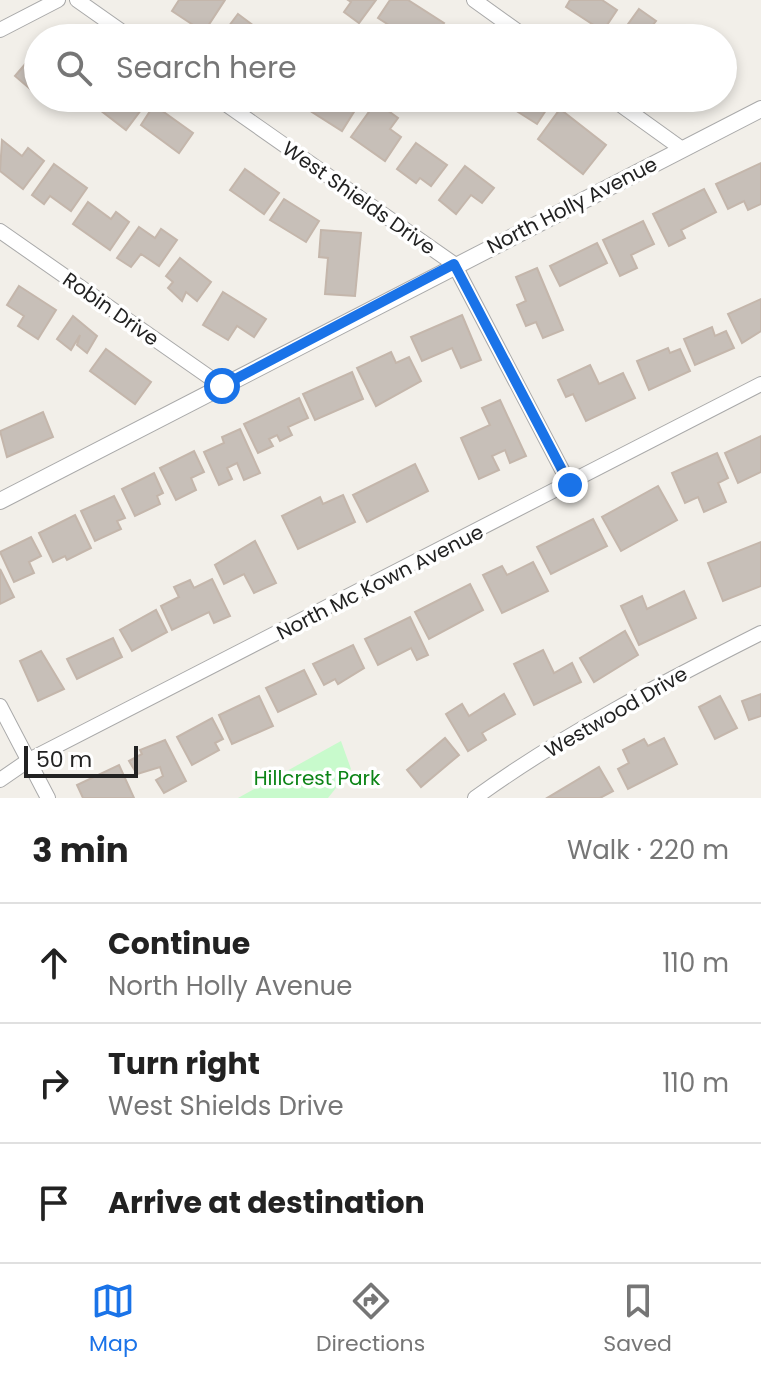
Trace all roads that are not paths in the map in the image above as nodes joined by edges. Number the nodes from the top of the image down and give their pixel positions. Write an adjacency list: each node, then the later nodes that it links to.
1 (58, 0): 6 (street)
2 (77, 0): 4 (street)
3 (474, 0): 5 (street)
4 (111, 24)
5 (507, 24)
6 (0, 30)
7 (761, 109): 10 (street, North Holly Avenue)
8 (237, 112): 12 (street, West Shields Drive)
9 (630, 112): 10 (street)
10 (682, 149): 12 (street, North Holly Avenue)
11 (0, 231): 14 (street, Robin Drive)
12 (454, 264): 14 (street, North Holly Avenue); 15 (street, West Shields Drive)
13 (761, 384): 15 (street, North Mc Kown Avenue)
14 (222, 386): 16 (street, North Holly Avenue)
15 (570, 485): 19 (street, North Mc Kown Avenue)
16 (0, 501)
17 (761, 633): 22 (street, Westwood Drive)
18 (0, 706): 19 (street)
19 (29, 760): 20 (street, North Mc Kown Avenue); 21 (street)
20 (0, 780)
21 (48, 798)
22 (475, 798)

